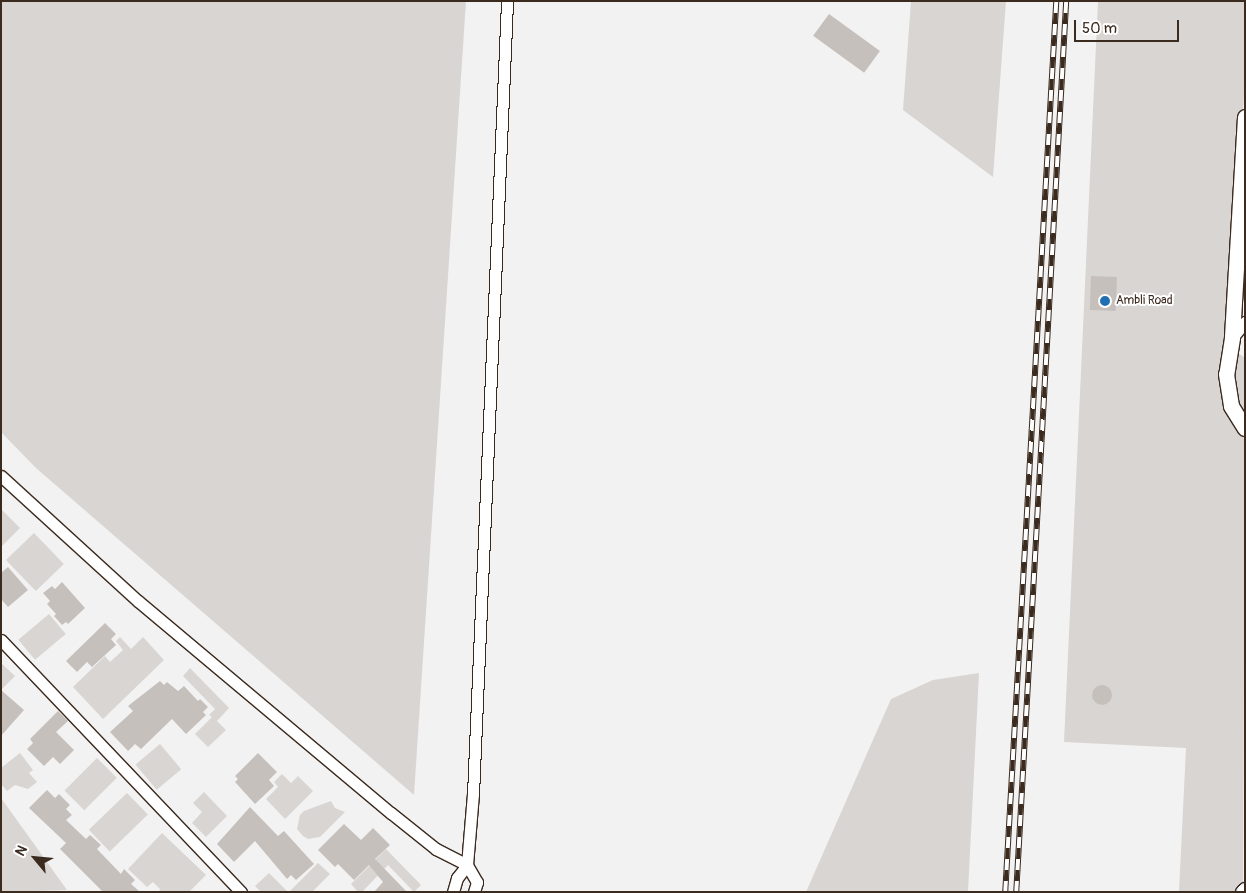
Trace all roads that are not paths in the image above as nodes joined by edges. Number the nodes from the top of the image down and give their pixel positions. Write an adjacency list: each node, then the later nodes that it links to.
1 (507, 1): 8 (street)
2 (1245, 117): 4 (street)
3 (1245, 322): 4 (street)
4 (1232, 338): 5 (street)
5 (1245, 428)
6 (1, 476): 8 (street)
7 (1, 640): 9 (street)
8 (468, 865): 10 (street); 11 (street)
9 (241, 892)
10 (453, 892)
11 (474, 892)

